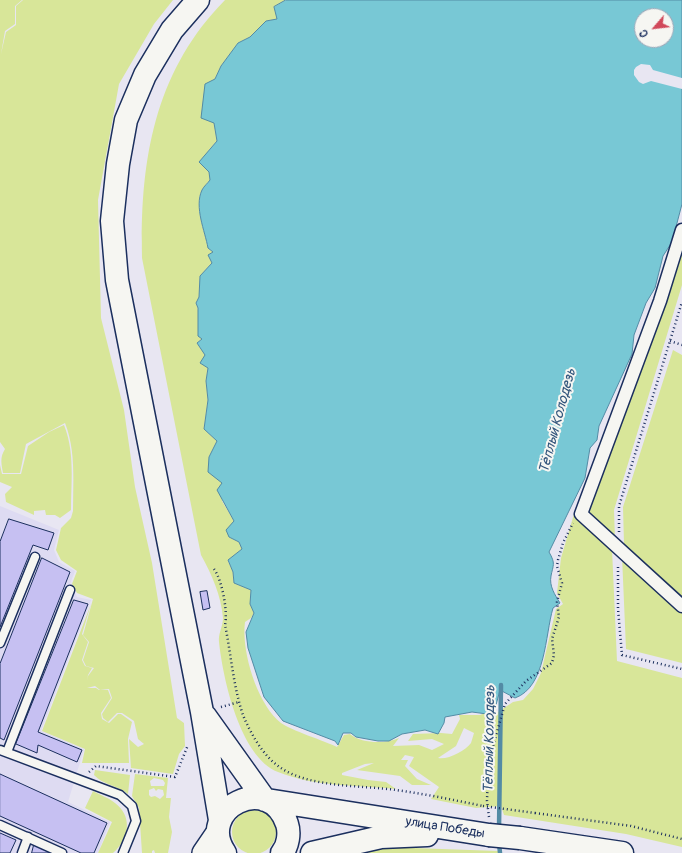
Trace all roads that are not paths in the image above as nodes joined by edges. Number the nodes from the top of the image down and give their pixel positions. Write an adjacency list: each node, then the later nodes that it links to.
1 (198, 0): 7 (main road)
2 (682, 230): 5 (street)
3 (35, 557): 6 (lane)
4 (70, 590): 8 (lane)
5 (682, 606)
6 (0, 643)
7 (202, 712): 9 (main road); 11 (main road)
8 (3, 751): 16 (lane)
9 (266, 800): 11 (main road, улица Победы); 12 (main road, улица Победы); 19 (main road)
10 (0, 825): 13 (lane)
11 (219, 826): 17 (street); 18 (main road)
12 (489, 829): 20 (main road); 21 (main road, улица Победы, bridge)
13 (28, 838): 14 (lane); 15 (lane)
14 (22, 853)
15 (62, 853)
16 (123, 853)
17 (203, 853)
18 (225, 853)
19 (282, 853)
20 (312, 853)
21 (622, 853)

